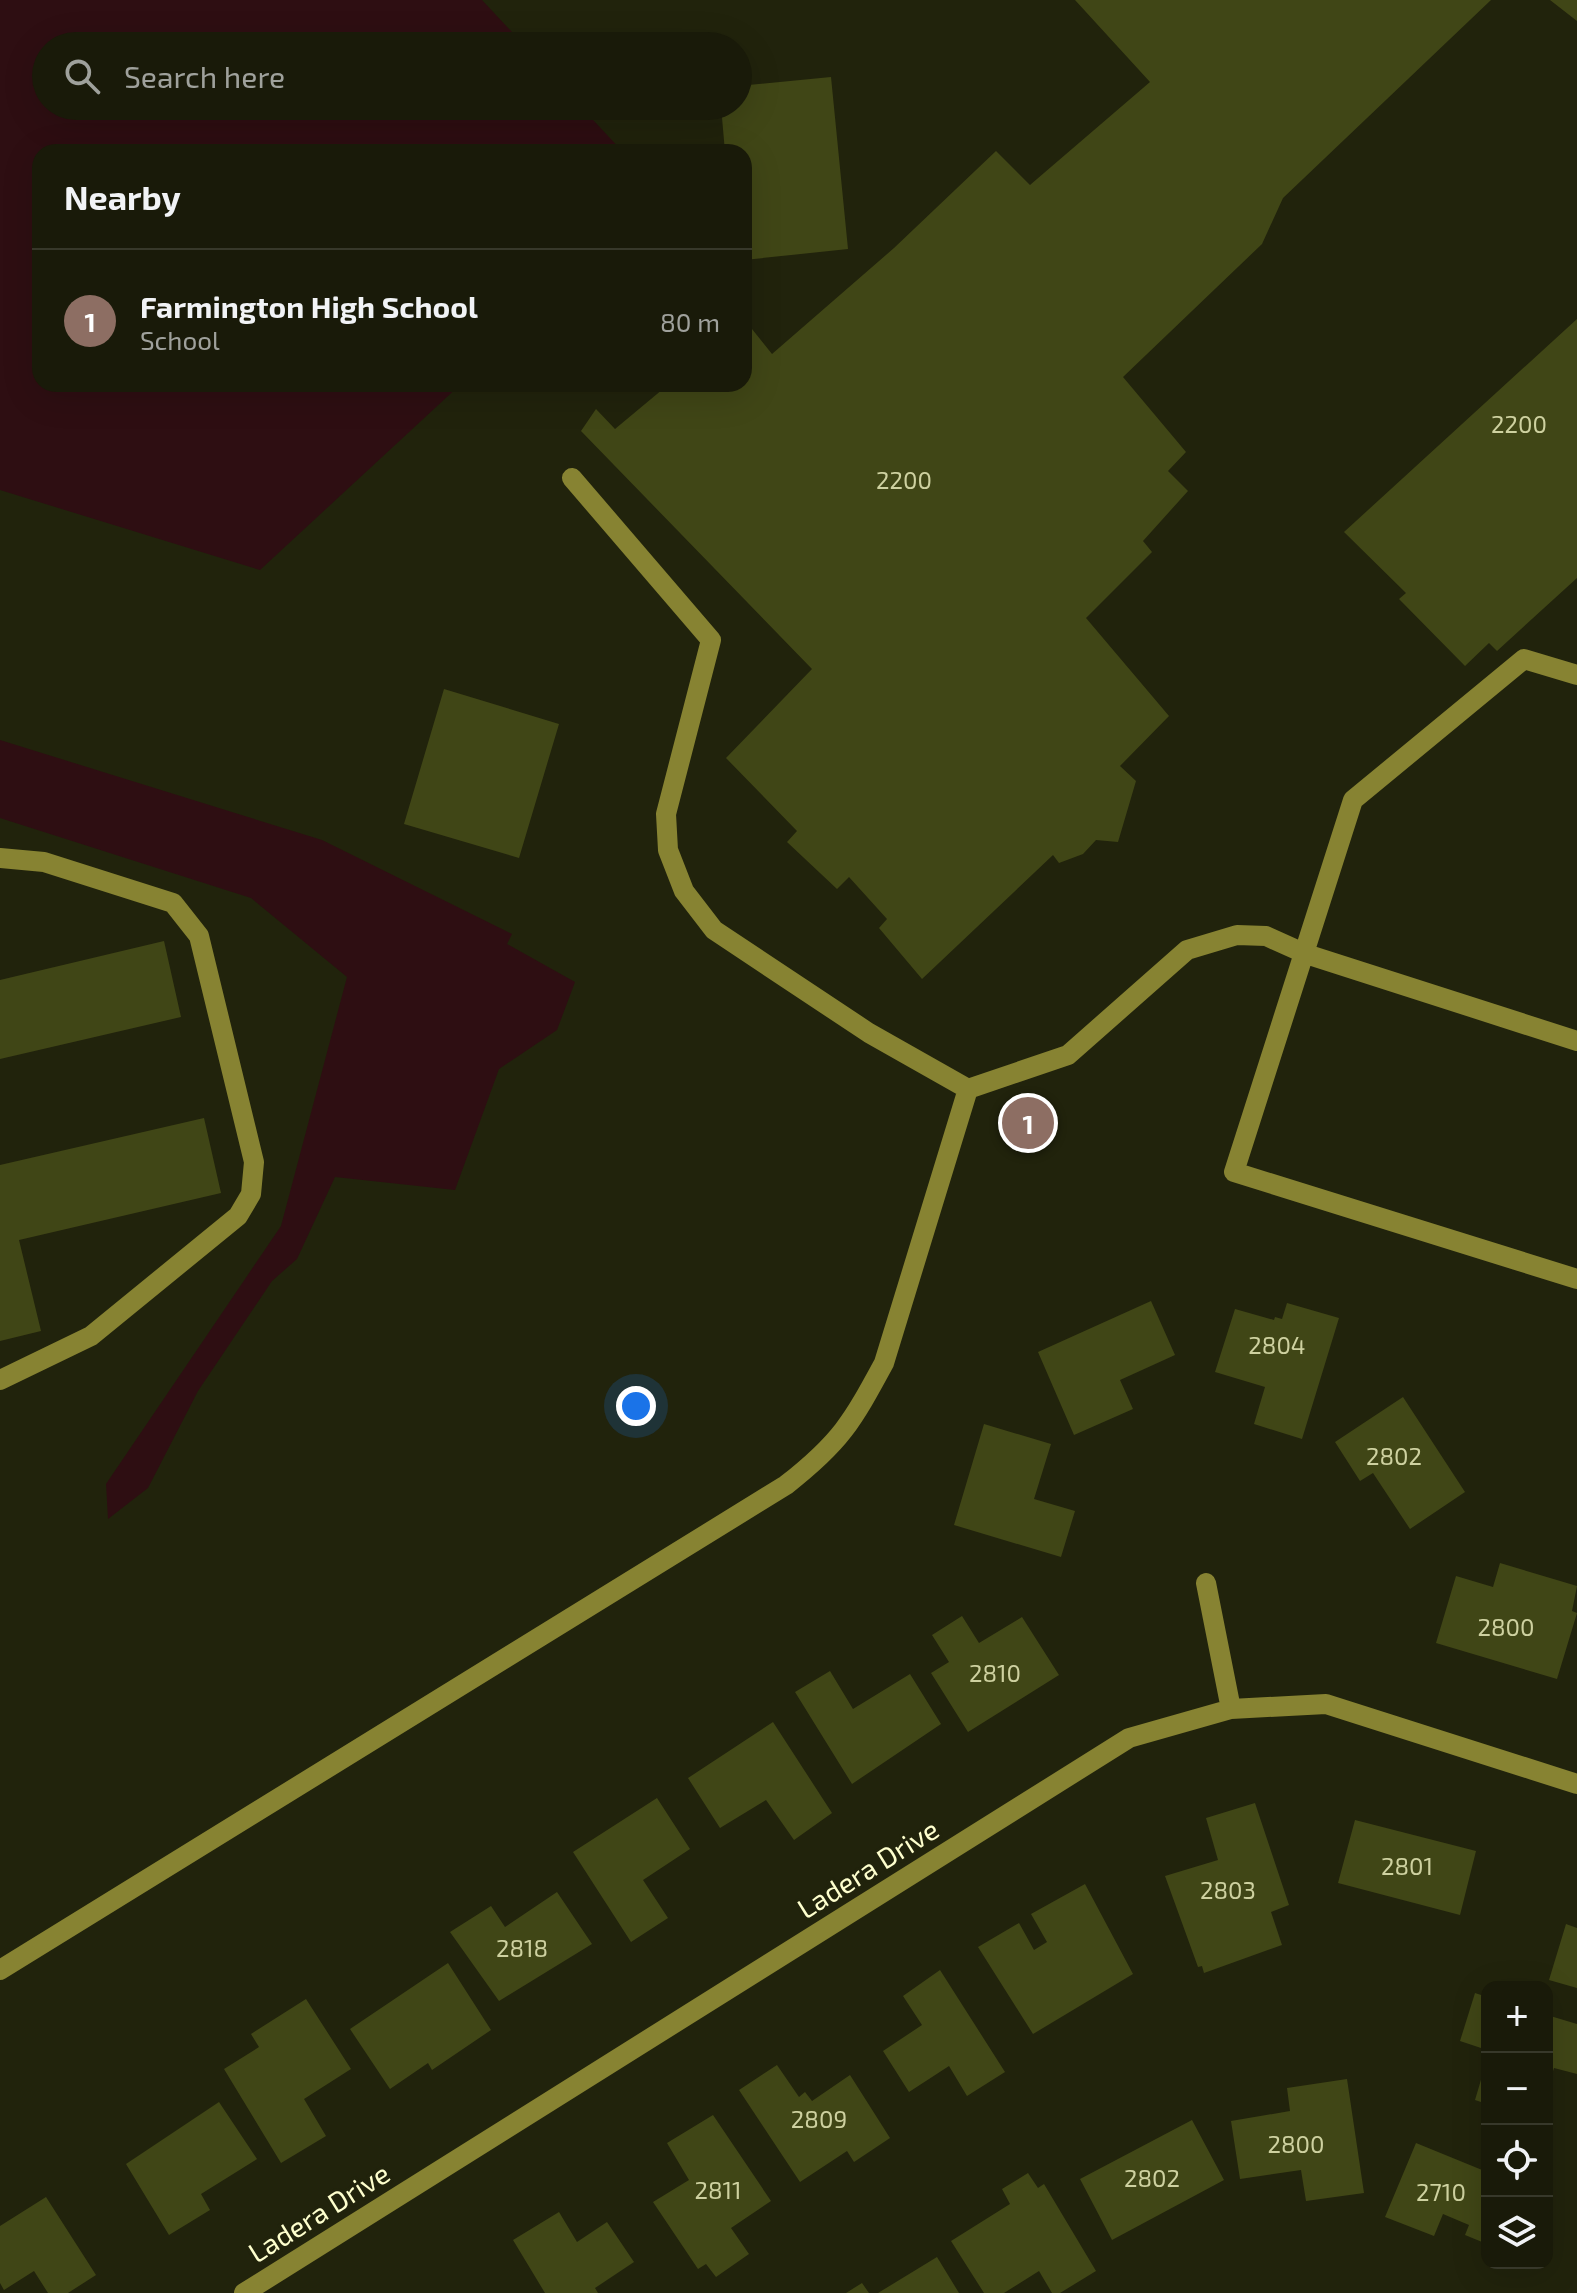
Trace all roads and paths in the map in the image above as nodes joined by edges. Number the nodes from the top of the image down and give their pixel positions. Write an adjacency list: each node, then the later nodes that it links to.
1 (572, 478): 6 (street)
2 (1577, 675): 4 (street)
3 (0, 858): 8 (street)
4 (1306, 954): 5 (street); 6 (street); 7 (street)
5 (1577, 1041)
6 (968, 1089): 12 (street)
7 (1577, 1279)
8 (0, 1380)
9 (1206, 1583): 10 (street)
10 (1231, 1709): 11 (street, Ladera Drive); 13 (street, Ladera Drive)
11 (1577, 1784)
12 (0, 1970)
13 (244, 2293)

